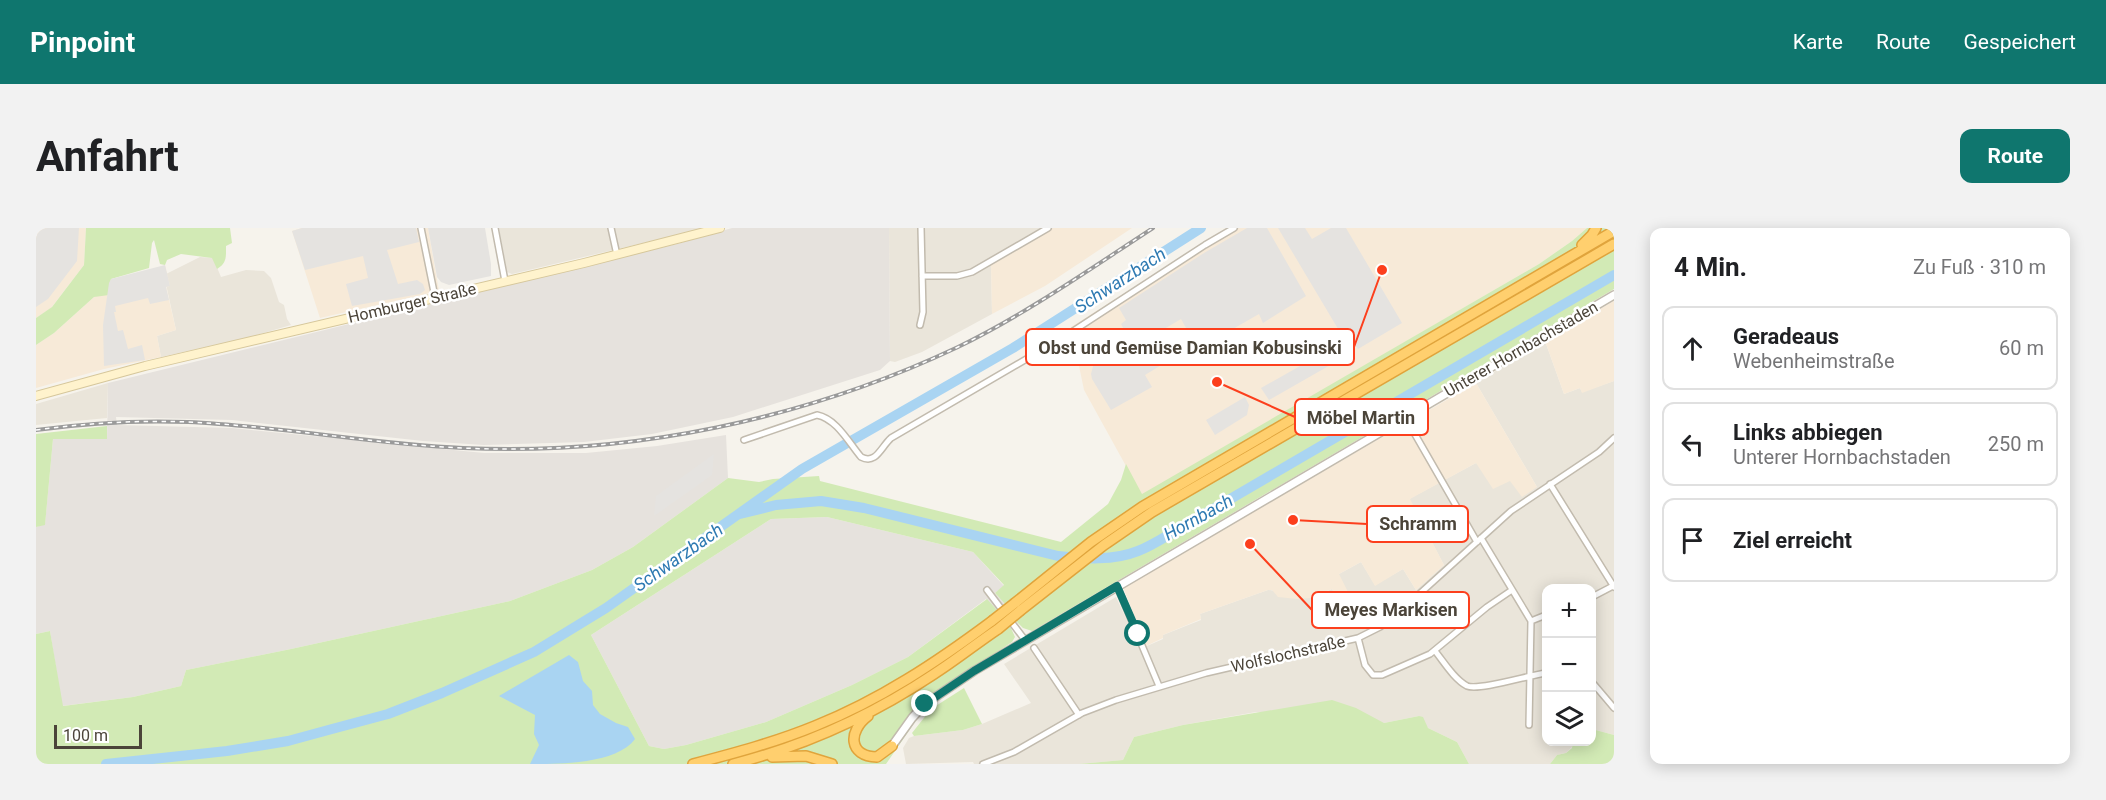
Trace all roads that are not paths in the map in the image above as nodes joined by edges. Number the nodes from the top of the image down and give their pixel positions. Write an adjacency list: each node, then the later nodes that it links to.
1 (421, 228): 16 (street)
2 (495, 228): 14 (street)
3 (611, 228): 11 (street)
4 (720, 228): 11 (main road, Homburger Straße)
5 (921, 228): 13 (street)
6 (1048, 228): 13 (street)
7 (1234, 228): 21 (street)
8 (1596, 228): 12 (highway)
9 (1614, 231): 12 (highway)
10 (1614, 244): 29 (highway)
11 (617, 255): 14 (main road, Homburger Straße)
12 (1569, 257): 29 (highway)
13 (922, 276): 17 (street)
14 (505, 281): 16 (main road, Homburger Straße)
15 (1614, 295): 19 (street, Unterer Hornbachstaden)
16 (435, 297): 18 (main road, Homburger Straße)
17 (920, 326)
18 (36, 396)
19 (1405, 417): 23 (street); 24 (street, Unterer Hornbachstaden)
20 (1614, 438): 22 (street, Wolfslochstraße)
21 (744, 440)
22 (1550, 484): 23 (street, Wolfslochstraße); 25 (street)
23 (1479, 540): 27 (street); 33 (street, Wolfslochstraße)
24 (1117, 586): 34 (street, Unterer Hornbachstaden); 39 (street)
25 (1613, 586): 28 (street)
26 (987, 590): 34 (street)
27 (1512, 590): 31 (street); 36 (street)
28 (1596, 595)
29 (1018, 606): 32 (highway, bridge)
30 (1542, 617): 31 (street)
31 (1531, 621): 38 (street)
32 (995, 625): 41 (highway); 47 (highway)
33 (1358, 638): 36 (street); 39 (street, Wolfslochstraße)
34 (1025, 640): 45 (street, Unterer Hornbachstaden)
35 (1034, 648): 43 (street)
36 (1435, 651): 38 (street)
37 (1542, 674): 38 (street)
38 (1530, 675): 44 (street)
39 (1159, 686): 43 (street, Wolfslochstraße)
40 (1596, 687): 42 (street)
41 (884, 704): 45 (highway); 46 (highway)
42 (1614, 708)
43 (1079, 715): 51 (street, Wolfslochstraße)
44 (1529, 725)
45 (892, 746): 50 (highway)
46 (748, 760): 48 (highway); 49 (highway)
47 (693, 764)
48 (733, 764)
49 (832, 764)
50 (872, 764)
51 (983, 764)

